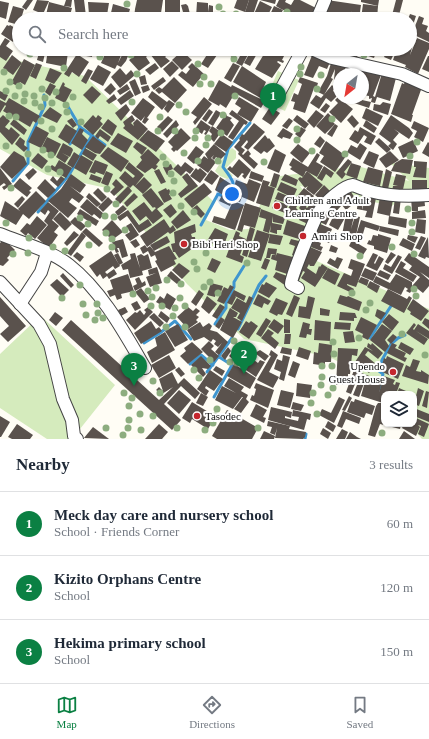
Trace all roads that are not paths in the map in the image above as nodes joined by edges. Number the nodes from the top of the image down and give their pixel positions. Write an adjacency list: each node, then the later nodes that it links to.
1 (325, 0): 2 (street)
2 (320, 12)
3 (299, 56): 6 (street)
4 (328, 56): 5 (street)
5 (429, 86)
6 (274, 102)
7 (429, 195): 11 (street)
8 (0, 234): 9 (street)
9 (48, 253): 12 (street); 13 (street)
10 (0, 282): 12 (street)
11 (298, 288)
12 (20, 304): 14 (street)
13 (144, 368)
14 (77, 439)

